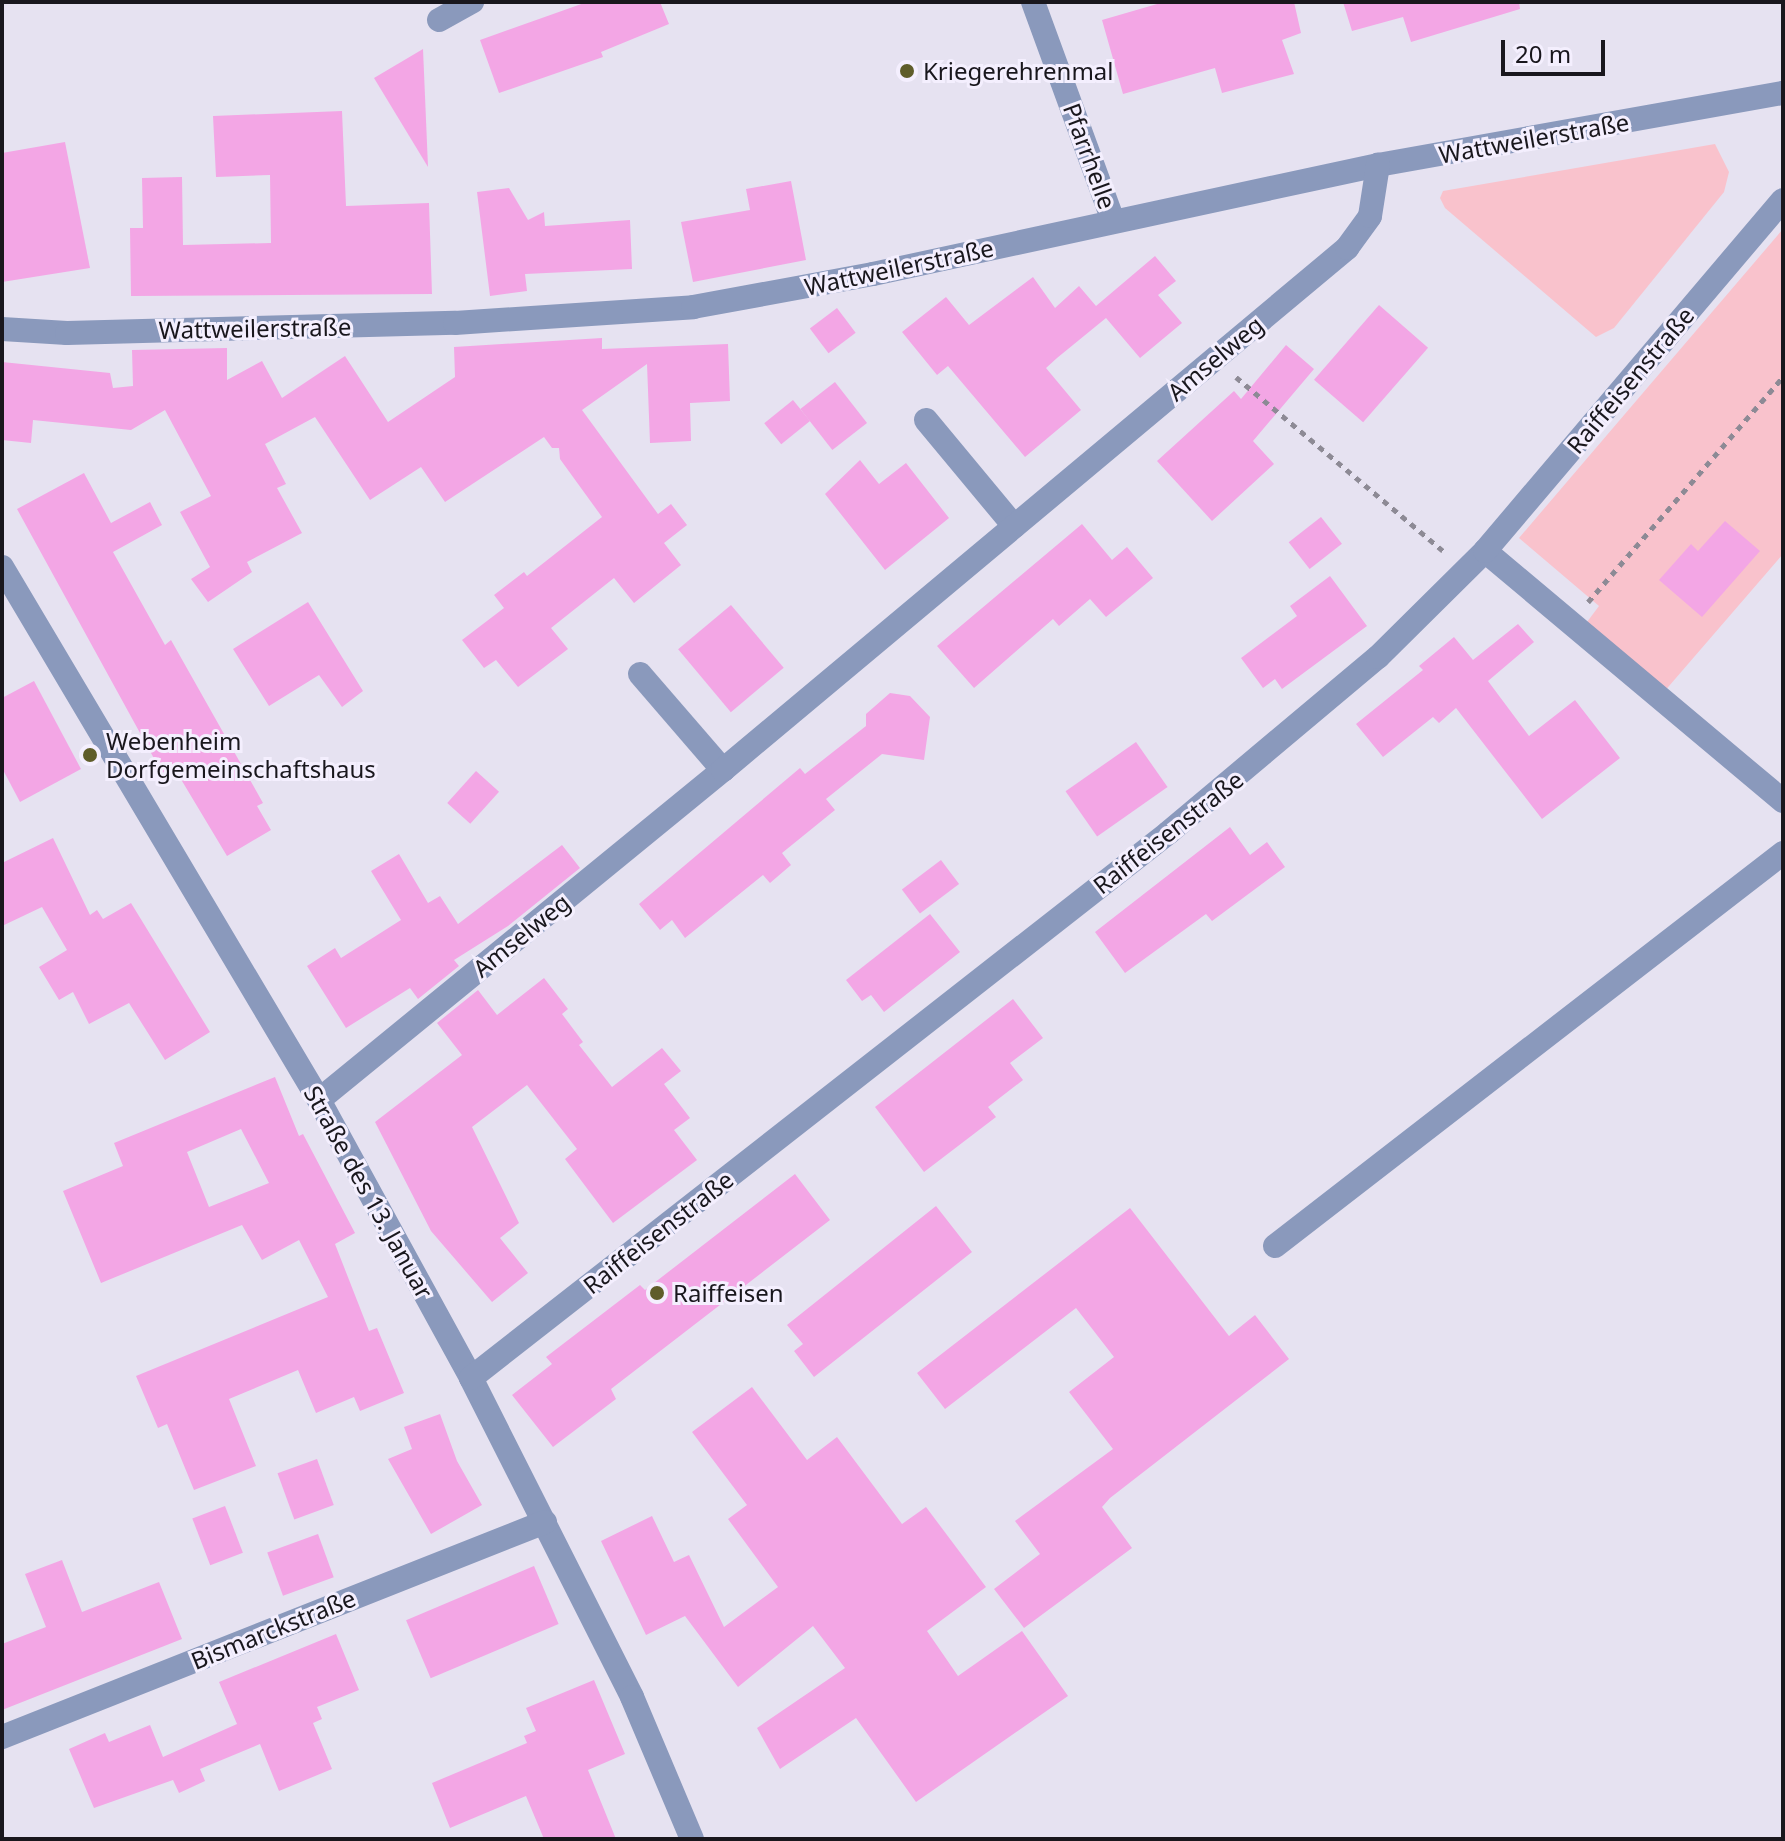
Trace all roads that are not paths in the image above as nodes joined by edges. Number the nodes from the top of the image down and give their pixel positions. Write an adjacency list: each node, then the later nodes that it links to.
1 (472, 2): 3 (street)
2 (1033, 2): 7 (street, Pfarrhelle)
3 (439, 20)
4 (1783, 93): 5 (street, Wattweilerstraße)
5 (1378, 165): 7 (street, Wattweilerstraße); 10 (street, Amselweg)
6 (1783, 200): 11 (street, Raiffeisenstraße)
7 (1113, 221): 8 (street, Wattweilerstraße)
8 (2, 329)
9 (926, 420): 10 (street)
10 (1014, 526): 14 (street, Amselweg)
11 (1485, 551): 15 (street); 19 (street, Raiffeisenstraße)
12 (2, 567): 17 (street, Straße des 13. Januar)
13 (640, 674): 14 (street)
14 (723, 770): 17 (street, Amselweg)
15 (1783, 801)
16 (1783, 853): 18 (street)
17 (319, 1100): 19 (street, Straße des 13. Januar)
18 (1275, 1246)
19 (471, 1378): 20 (street, Straße des 13. Januar)
20 (545, 1522): 21 (street, Bismarckstraße); 22 (street, Straße des 13. Januar)
21 (2, 1737)
22 (692, 1839)

